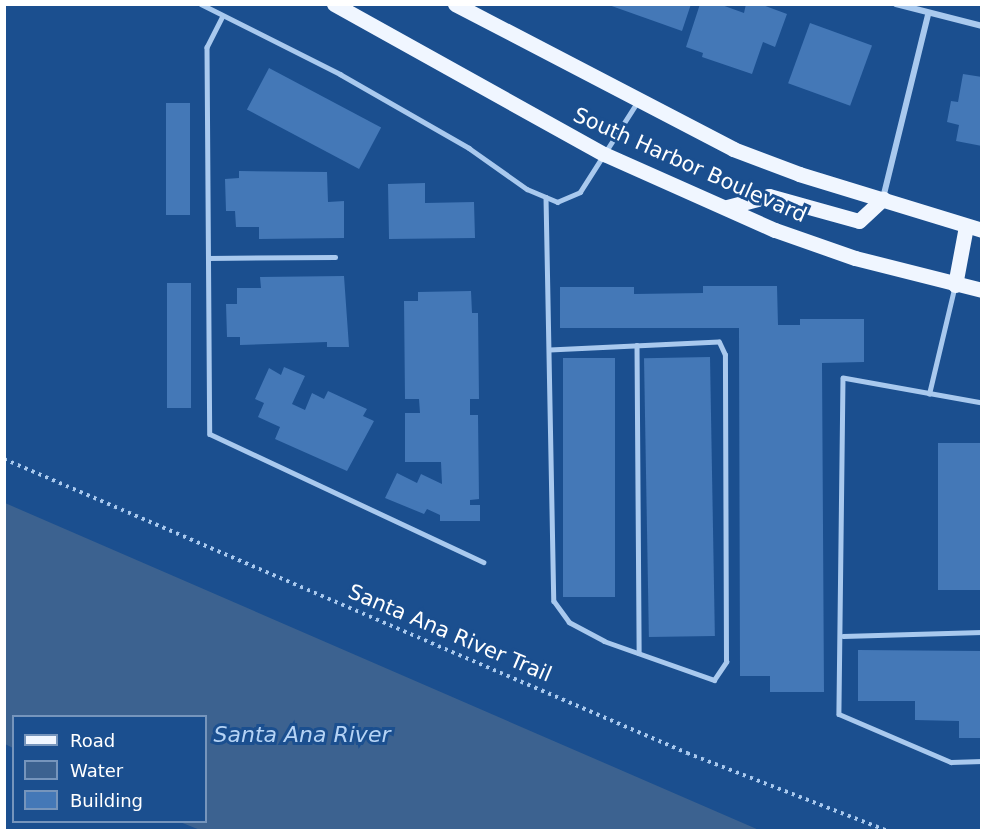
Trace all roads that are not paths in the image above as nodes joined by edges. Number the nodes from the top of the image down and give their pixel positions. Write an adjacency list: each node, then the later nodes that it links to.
1 (201, 4): 6 (lane)
2 (334, 4): 9 (main road, South Harbor Boulevard)
3 (455, 4): 8 (main road, South Harbor Boulevard)
4 (896, 4): 5 (street)
5 (928, 15): 7 (street); 11 (street)
6 (223, 16): 10 (lane); 15 (lane)
7 (981, 26)
8 (639, 101): 9 (lane); 11 (main road, South Harbor Boulevard)
9 (604, 154): 10 (lane); 12 (main road, South Harbor Boulevard)
10 (546, 197): 19 (lane)
11 (883, 199): 12 (main road); 13 (main road, South Harbor Boulevard)
12 (727, 207): 16 (main road, South Harbor Boulevard)
13 (974, 228): 16 (main road)
14 (335, 257): 15 (lane)
15 (208, 258): 22 (lane)
16 (955, 285): 17 (main road, South Harbor Boulevard); 20 (lane)
17 (981, 290)
18 (637, 345): 19 (lane); 25 (lane); 25 (lane)
19 (549, 350): 25 (lane)
20 (929, 394): 21 (lane); 24 (lane)
21 (981, 403)
22 (483, 562)
23 (981, 632): 24 (lane)
24 (843, 636): 26 (lane)
25 (639, 653)
26 (981, 761)

